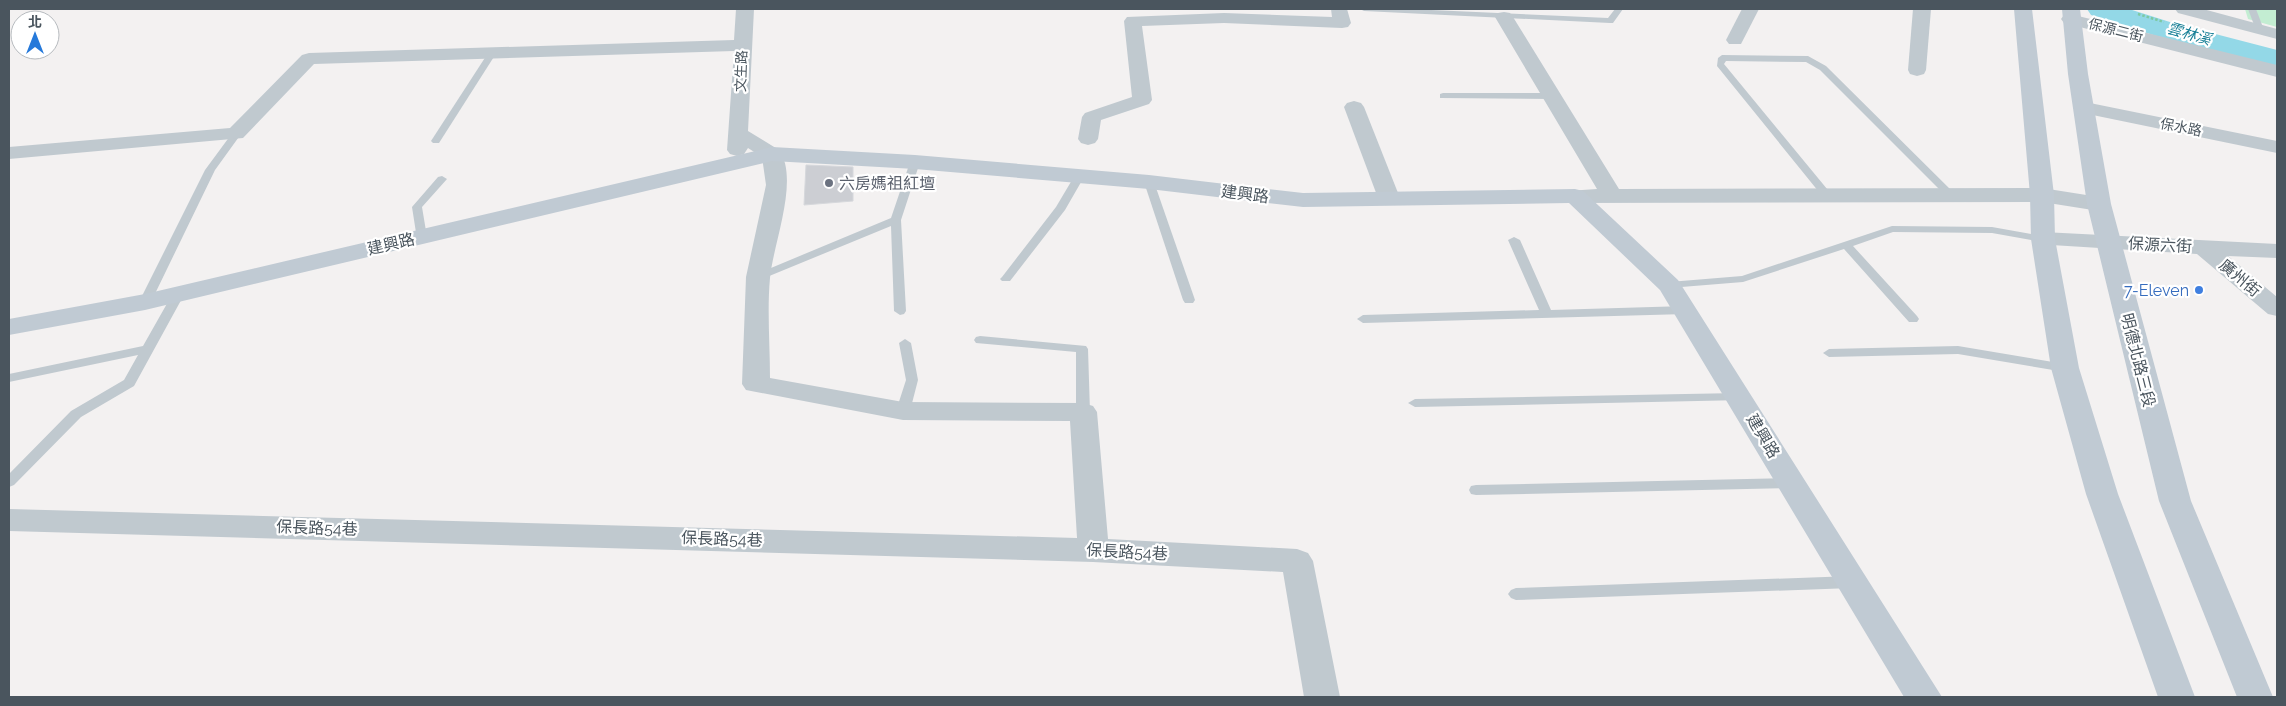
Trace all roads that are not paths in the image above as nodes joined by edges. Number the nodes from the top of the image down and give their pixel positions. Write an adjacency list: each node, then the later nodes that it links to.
1 (745, 9): 15 (street, 文生路)
2 (1339, 9): 25 (street)
3 (1364, 9): 11 (lane)
4 (1619, 9): 11 (lane)
5 (1750, 9): 14 (street)
6 (1922, 9): 17 (street)
7 (2023, 9): 38 (main road)
8 (2184, 9): 12 (street)
9 (2252, 9): 12 (lane)
10 (2070, 13): 18 (street, 保源二街); 22 (main road, 明德北路三段)
11 (1504, 16): 20 (street)
12 (2260, 30): 13 (street)
13 (2277, 34)
14 (1735, 40)
15 (742, 45): 16 (street); 24 (street, 文生路)
16 (493, 52): 23 (street); 26 (lane)
17 (1918, 70)
18 (2277, 71)
19 (1443, 96): 20 (lane)
20 (1552, 96): 35 (street)
21 (1354, 107): 40 (street)
22 (2085, 108): 27 (street, 保水路); 41 (main road, 明德北路三段)
23 (236, 134): 28 (street); 55 (lane)
24 (739, 134): 29 (street); 30 (street, 文生路)
25 (1088, 139)
26 (436, 141)
27 (2277, 146)
28 (9, 153)
29 (772, 154): 30 (main road, 建興路); 31 (main road, 建興路); 50 (street)
30 (736, 162): 43 (main road, 建興路)
31 (915, 162): 32 (main road, 建興路); 42 (lane)
32 (1079, 177): 34 (main road, 建興路); 51 (lane)
33 (442, 179): 43 (lane)
34 (1149, 182): 40 (main road, 建興路); 54 (lane)
35 (1611, 195): 36 (street, 建興路); 39 (street, 建興路)
36 (1827, 195): 37 (street, 建興路); 37 (lane)
37 (1951, 195): 38 (street, 建興路)
38 (2042, 195): 41 (street, 建興路); 44 (main road)
39 (1575, 196): 40 (main road, 建興路); 52 (main road, 建興路)
40 (1389, 198)
41 (2099, 204): 46 (main road, 明德北路三段)
42 (896, 220): 50 (lane); 58 (lane)
43 (421, 237): 53 (main road, 建興路)
44 (2043, 239): 46 (street, 保源六街); 47 (lane); 67 (main road)
45 (1514, 240): 59 (lane)
46 (2108, 242): 48 (street, 保源六街); 83 (main road, 明德北路三段)
47 (1846, 244): 52 (lane); 61 (lane)
48 (2203, 247): 49 (street, 保源六街); 56 (street, 廣州街)
49 (2277, 251)
50 (758, 278): 71 (street)
51 (1006, 279)
52 (1669, 285): 57 (main road, 建興路)
53 (179, 293): 55 (main road, 建興路); 65 (lane)
54 (1189, 300)
55 (145, 302): 62 (main road, 建興路)
56 (2277, 309)
57 (1686, 310): 59 (lane); 69 (main road, 建興路)
58 (900, 311)
59 (1547, 314): 60 (lane)
60 (1363, 319)
61 (1913, 319)
62 (9, 327)
63 (980, 340): 72 (lane)
64 (905, 343): 71 (lane)
65 (149, 349): 68 (lane); 73 (lane)
66 (1829, 353): 67 (lane)
67 (2065, 368): 82 (main road)
68 (9, 378)
69 (1739, 397): 70 (lane); 74 (main road, 建興路)
70 (1415, 403)
71 (903, 411): 72 (street)
72 (1083, 412): 77 (street)
73 (9, 482)
74 (1792, 483): 75 (lane); 78 (main road, 建興路)
75 (1476, 490)
76 (9, 520): 77 (street, 保長路54巷)
77 (1093, 550): 80 (street, 保長路54巷)
78 (1852, 582): 79 (lane); 81 (main road, 建興路)
79 (1516, 594)
80 (1322, 697)
81 (1924, 697)
82 (2178, 697)
83 (2254, 697)

